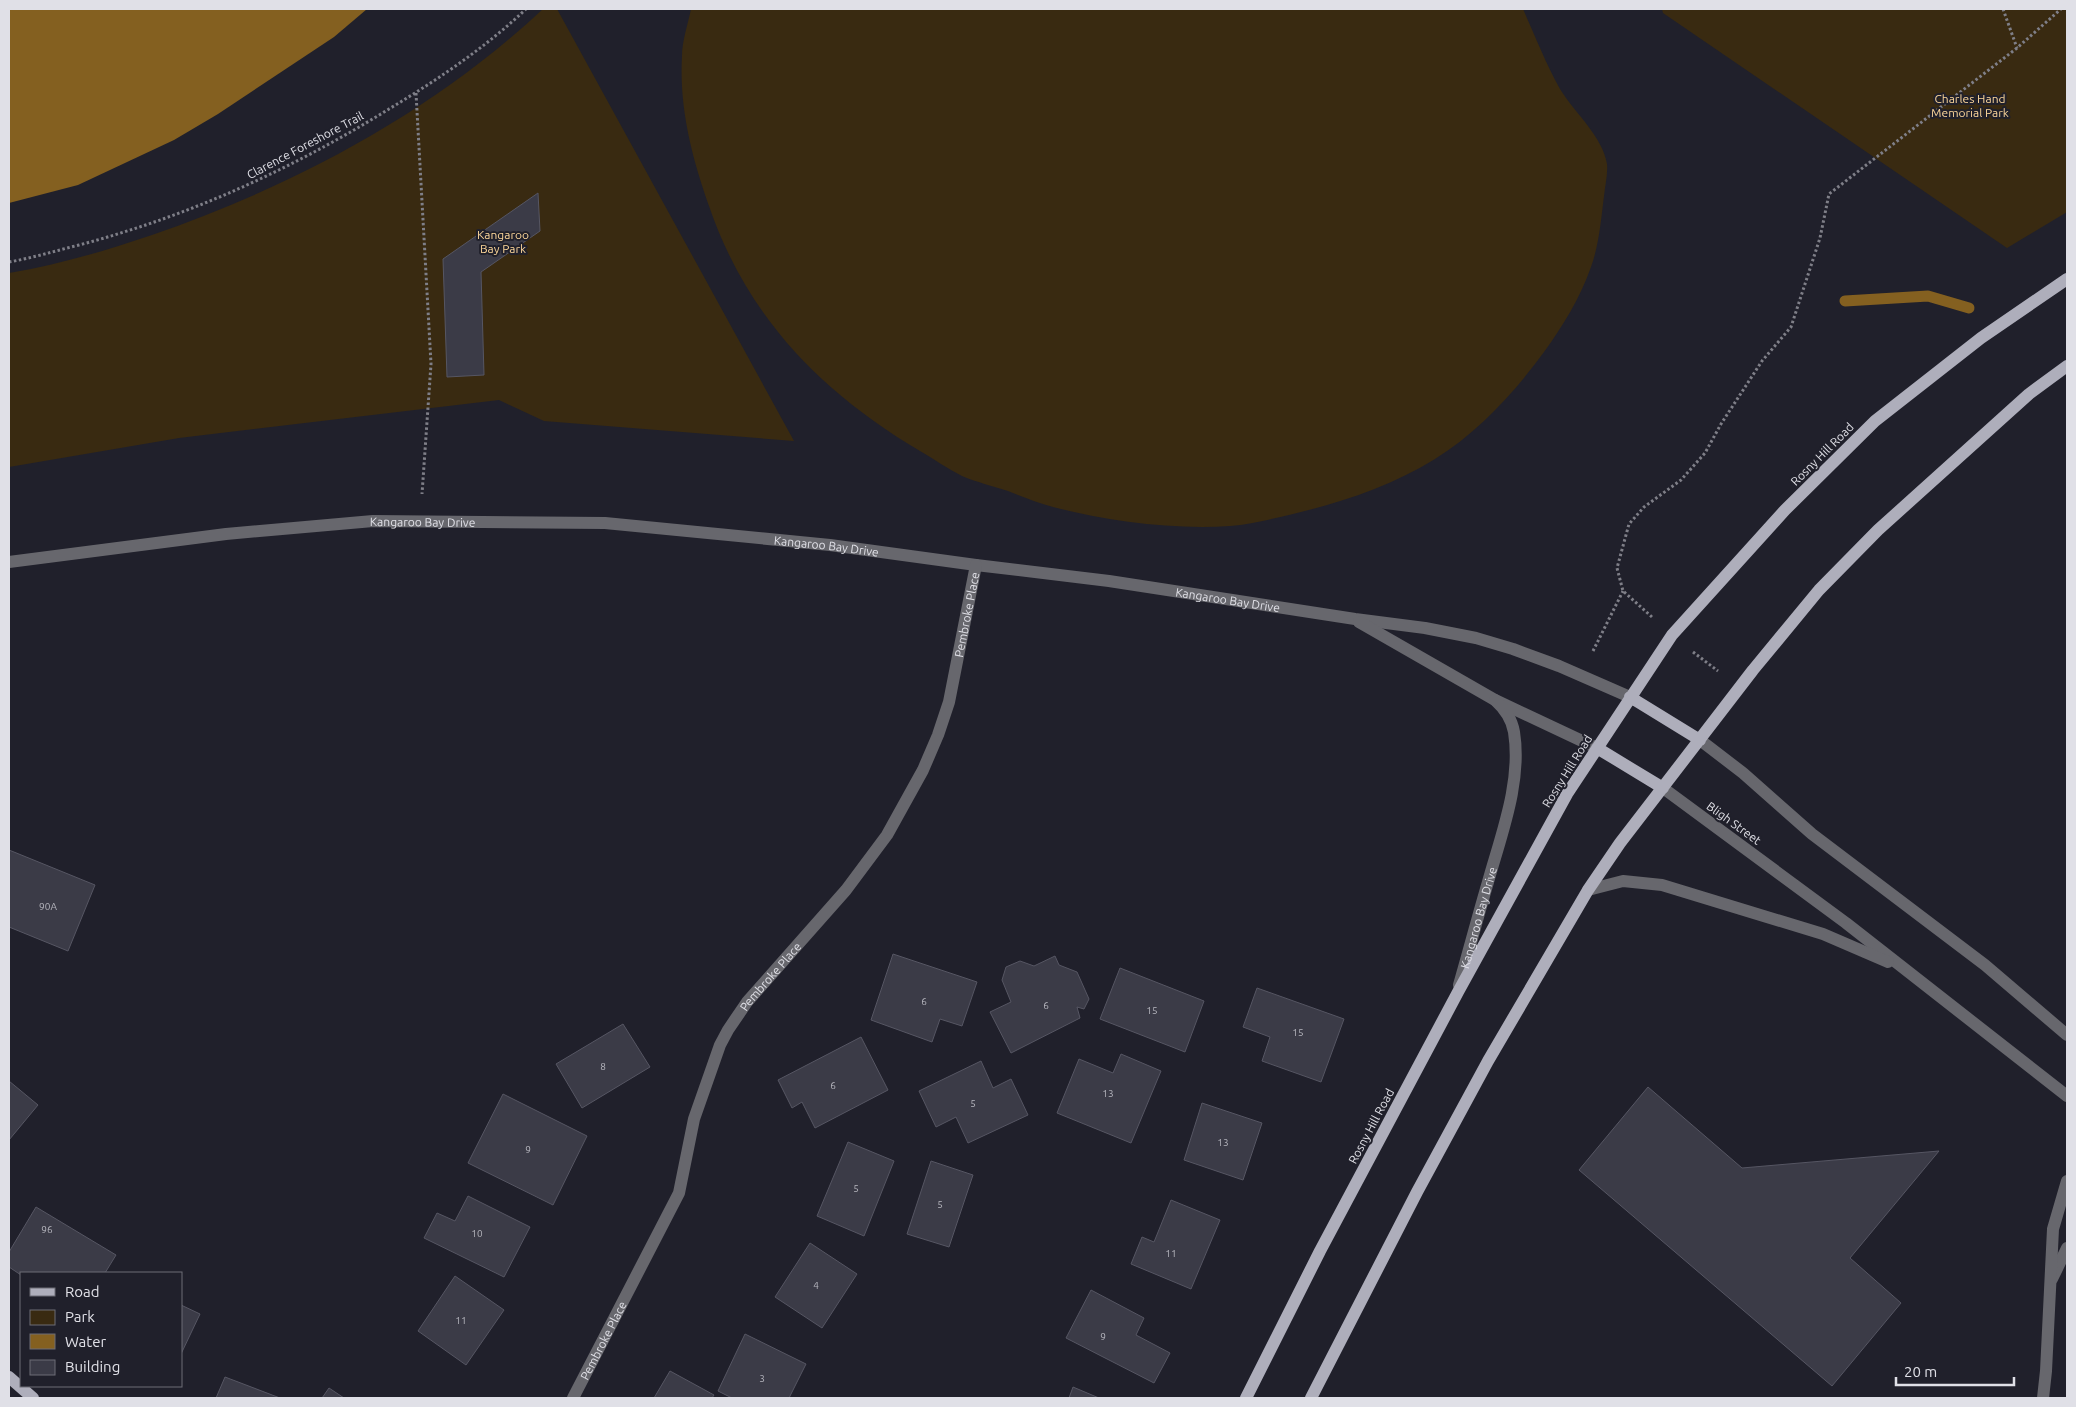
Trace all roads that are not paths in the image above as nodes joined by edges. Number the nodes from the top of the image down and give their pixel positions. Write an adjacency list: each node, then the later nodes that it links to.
1 (2067, 279): 6 (main road, Rosny Hill Road)
2 (2067, 366): 8 (main road)
3 (9, 562): 4 (street, Kangaroo Bay Drive)
4 (976, 565): 5 (street, Kangaroo Bay Drive); 23 (street, Pembroke Place)
5 (1355, 619): 6 (street, Kangaroo Bay Drive); 7 (street, Bligh Street)
6 (1630, 697): 8 (main road); 9 (main road, Rosny Hill Road)
7 (1496, 700): 9 (street, Bligh Street); 13 (street, Kangaroo Bay Drive)
8 (1700, 740): 10 (main road); 14 (street)
9 (1596, 748): 10 (main road, Bligh Street); 13 (main road, Rosny Hill Road)
10 (1663, 788): 11 (main road); 12 (street, Bligh Street)
11 (1588, 890): 12 (street); 25 (main road)
12 (1913, 975): 15 (street, Bligh Street)
13 (1458, 992): 24 (main road, Rosny Hill Road)
14 (2067, 1035)
15 (2067, 1096)
16 (2067, 1181): 18 (street)
17 (2067, 1248): 18 (street)
18 (2050, 1283): 26 (street)
19 (9, 1377): 21 (main road)
20 (20, 1387): 22 (main road)
21 (20, 1387)
22 (33, 1398)
23 (573, 1398)
24 (1246, 1398)
25 (1311, 1398)
26 (2043, 1398)

